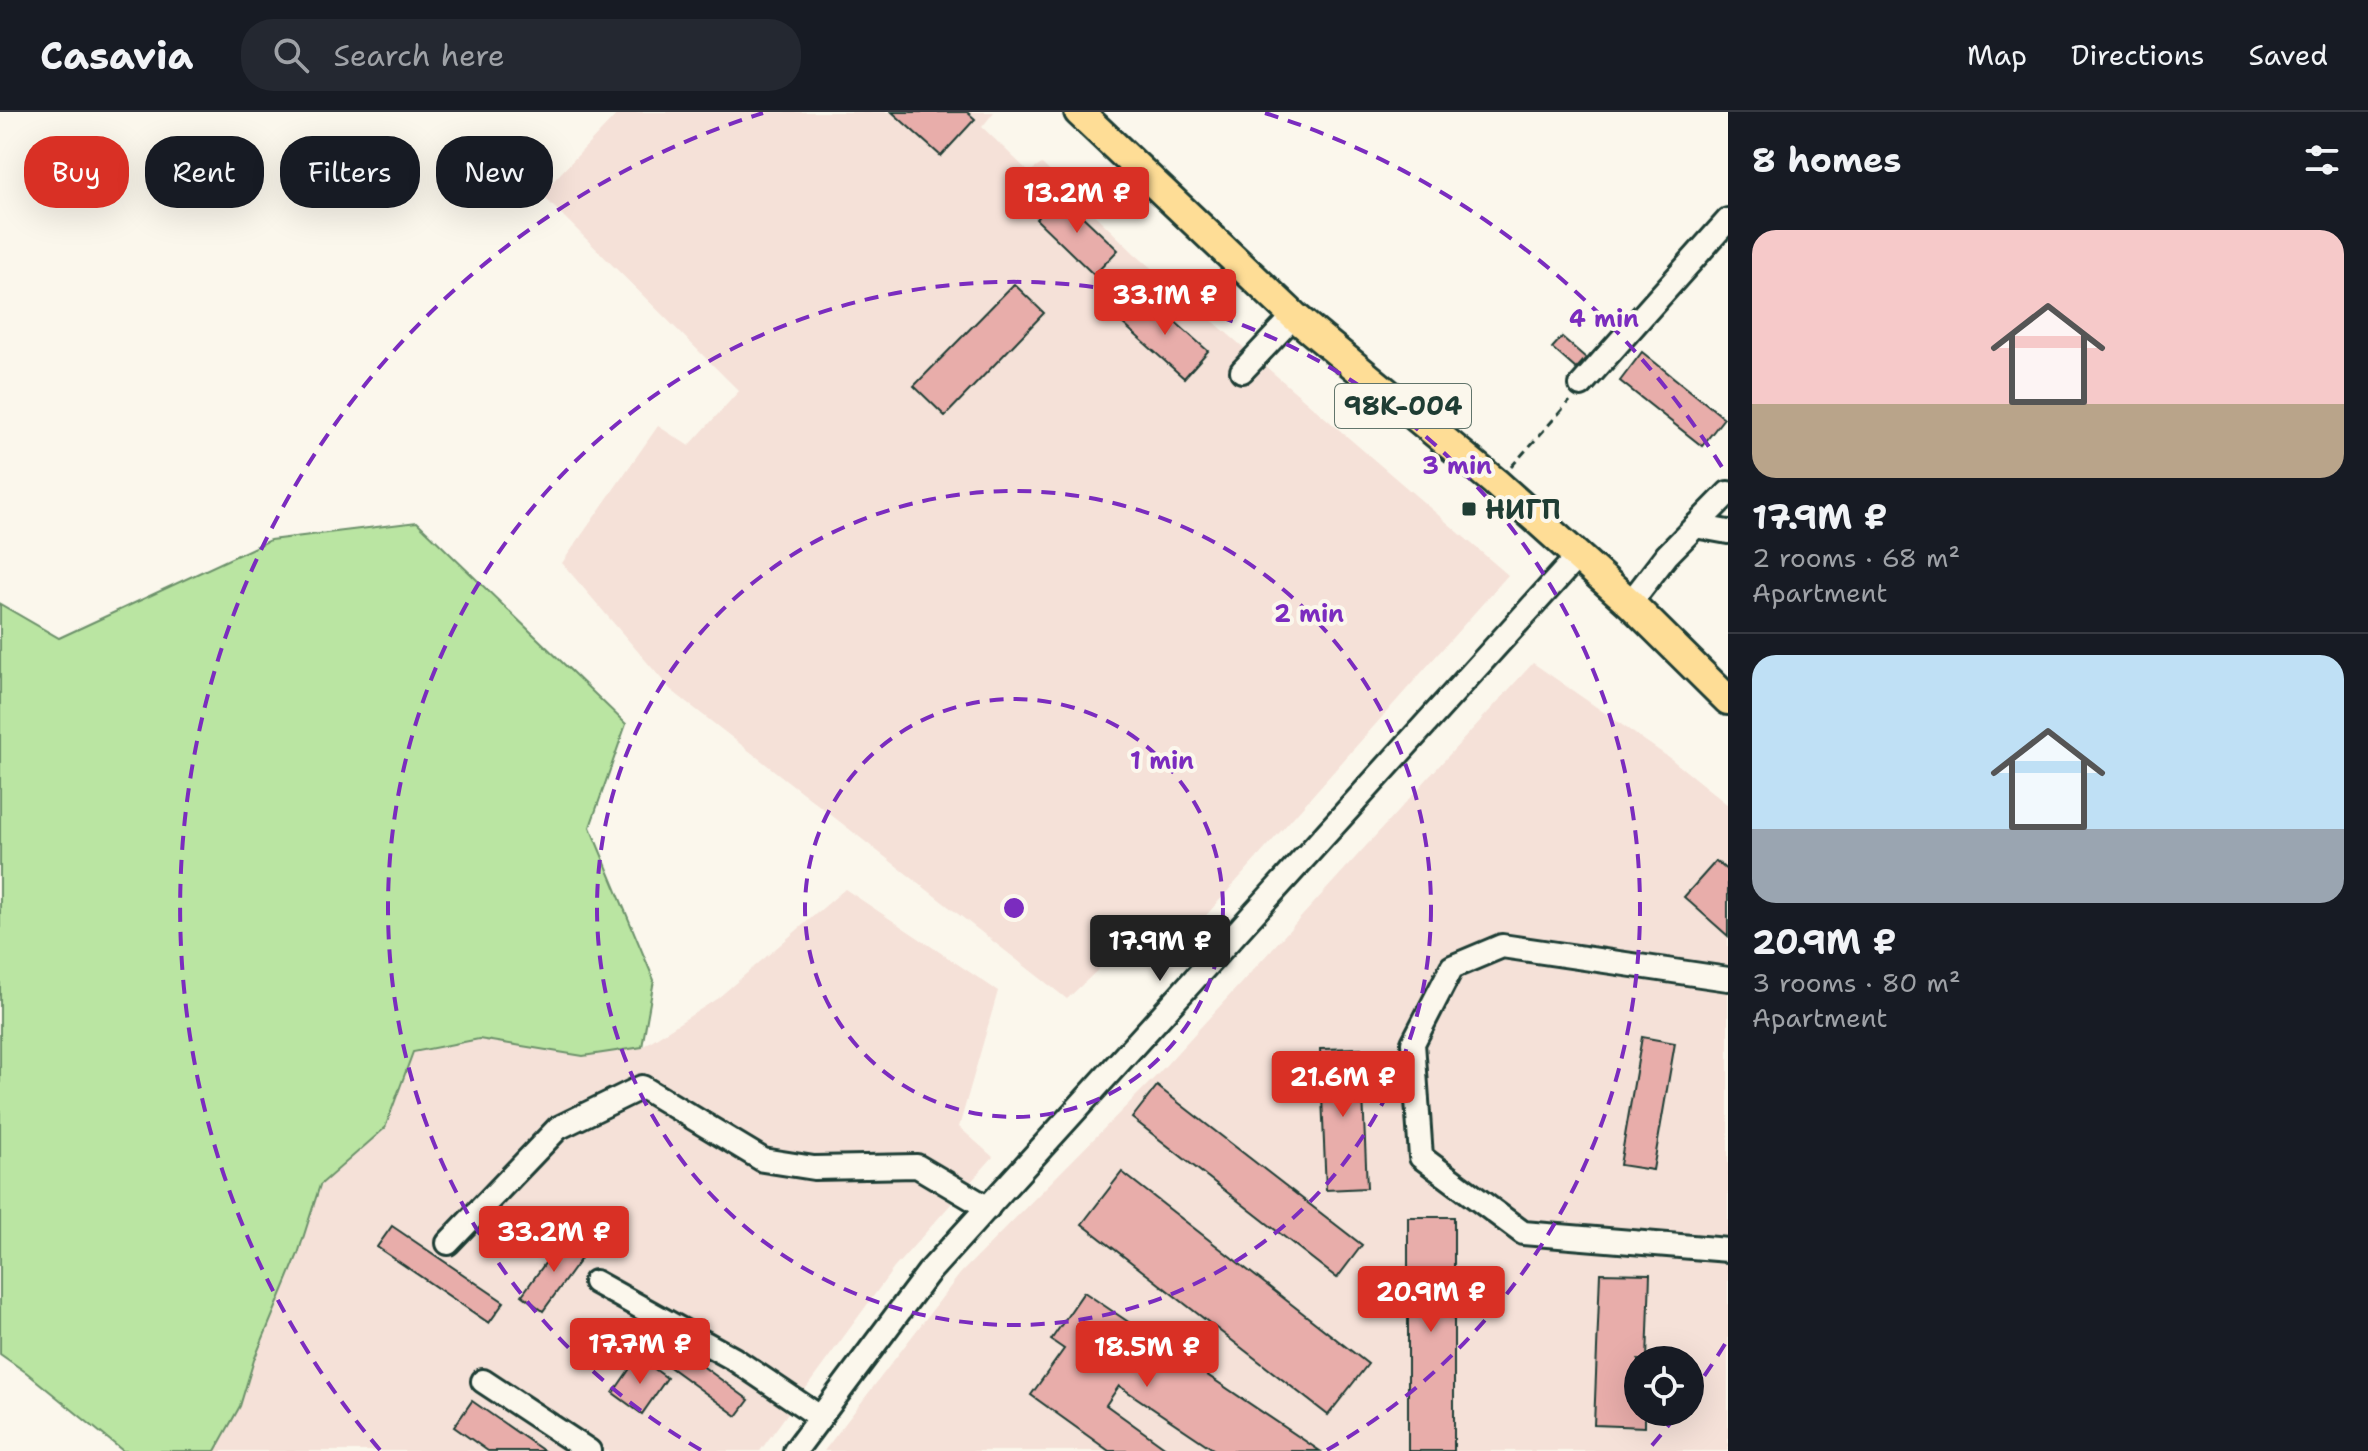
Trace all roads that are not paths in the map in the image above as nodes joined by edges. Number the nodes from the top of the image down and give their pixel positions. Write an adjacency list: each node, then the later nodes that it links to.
1 (1079, 112): 3 (main road, 98К-004)
2 (1728, 220): 5 (street)
3 (1294, 316): 4 (street); 9 (main road, 98К-004)
4 (1242, 371)
5 (1581, 385)
6 (1728, 493): 7 (street)
7 (1695, 526): 8 (street); 10 (street)
8 (1728, 532)
9 (1576, 558): 10 (main road, 98К-004); 13 (street)
10 (1630, 603): 11 (main road, 98К-004)
11 (1728, 700)
12 (1728, 979): 15 (street)
13 (988, 1208): 14 (street); 18 (street)
14 (448, 1243)
15 (1728, 1250)
16 (595, 1282): 18 (street)
17 (483, 1381): 19 (street)
18 (820, 1417): 20 (street)
19 (589, 1451)
20 (795, 1451)

